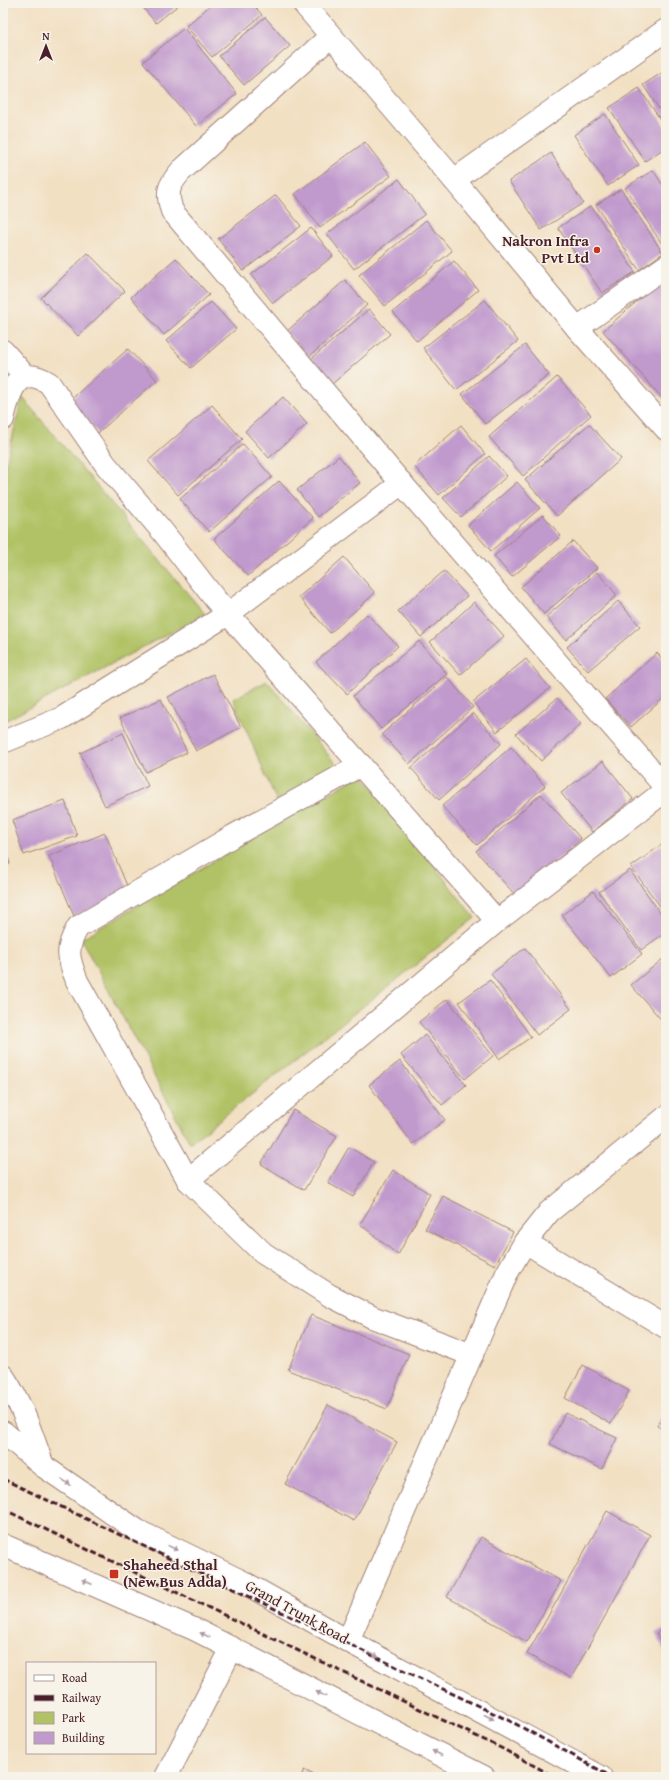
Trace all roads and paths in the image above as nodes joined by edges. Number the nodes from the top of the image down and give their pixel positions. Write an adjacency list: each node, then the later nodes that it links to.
1 (303, 3): 3 (main road)
2 (666, 30): 4 (main road)
3 (331, 36): 4 (main road); 11 (main road)
4 (454, 180): 6 (main road)
5 (666, 266): 6 (main road)
6 (577, 328): 10 (main road)
7 (3, 350): 8 (main road)
8 (26, 377): 9 (main road); 12 (main road)
9 (3, 419)
10 (666, 429)
11 (402, 484): 12 (main road); 15 (main road)
12 (228, 614): 13 (main road); 14 (main road)
13 (3, 742)
14 (361, 765): 16 (main road); 18 (main road)
15 (666, 789): 16 (main road)
16 (497, 921): 18 (main road)
17 (666, 1117): 19 (main road)
18 (188, 1180): 21 (main road)
19 (525, 1242): 20 (main road); 21 (main road)
20 (666, 1327)
21 (472, 1356): 26 (main road)
22 (3, 1376): 24 (main road)
23 (3, 1432): 24 (main road, Grand Trunk Road)
24 (43, 1466): 26 (main road, Grand Trunk Road, one-way to 26)
25 (3, 1545): 27 (main road, one-way to 25)
26 (348, 1641): 31 (main road, Grand Trunk Road, one-way to 31)
27 (232, 1648): 28 (main road, one-way to 27); 29 (main road)
28 (459, 1771): 30 (main road)
29 (166, 1777)
30 (484, 1777)
31 (601, 1777)

